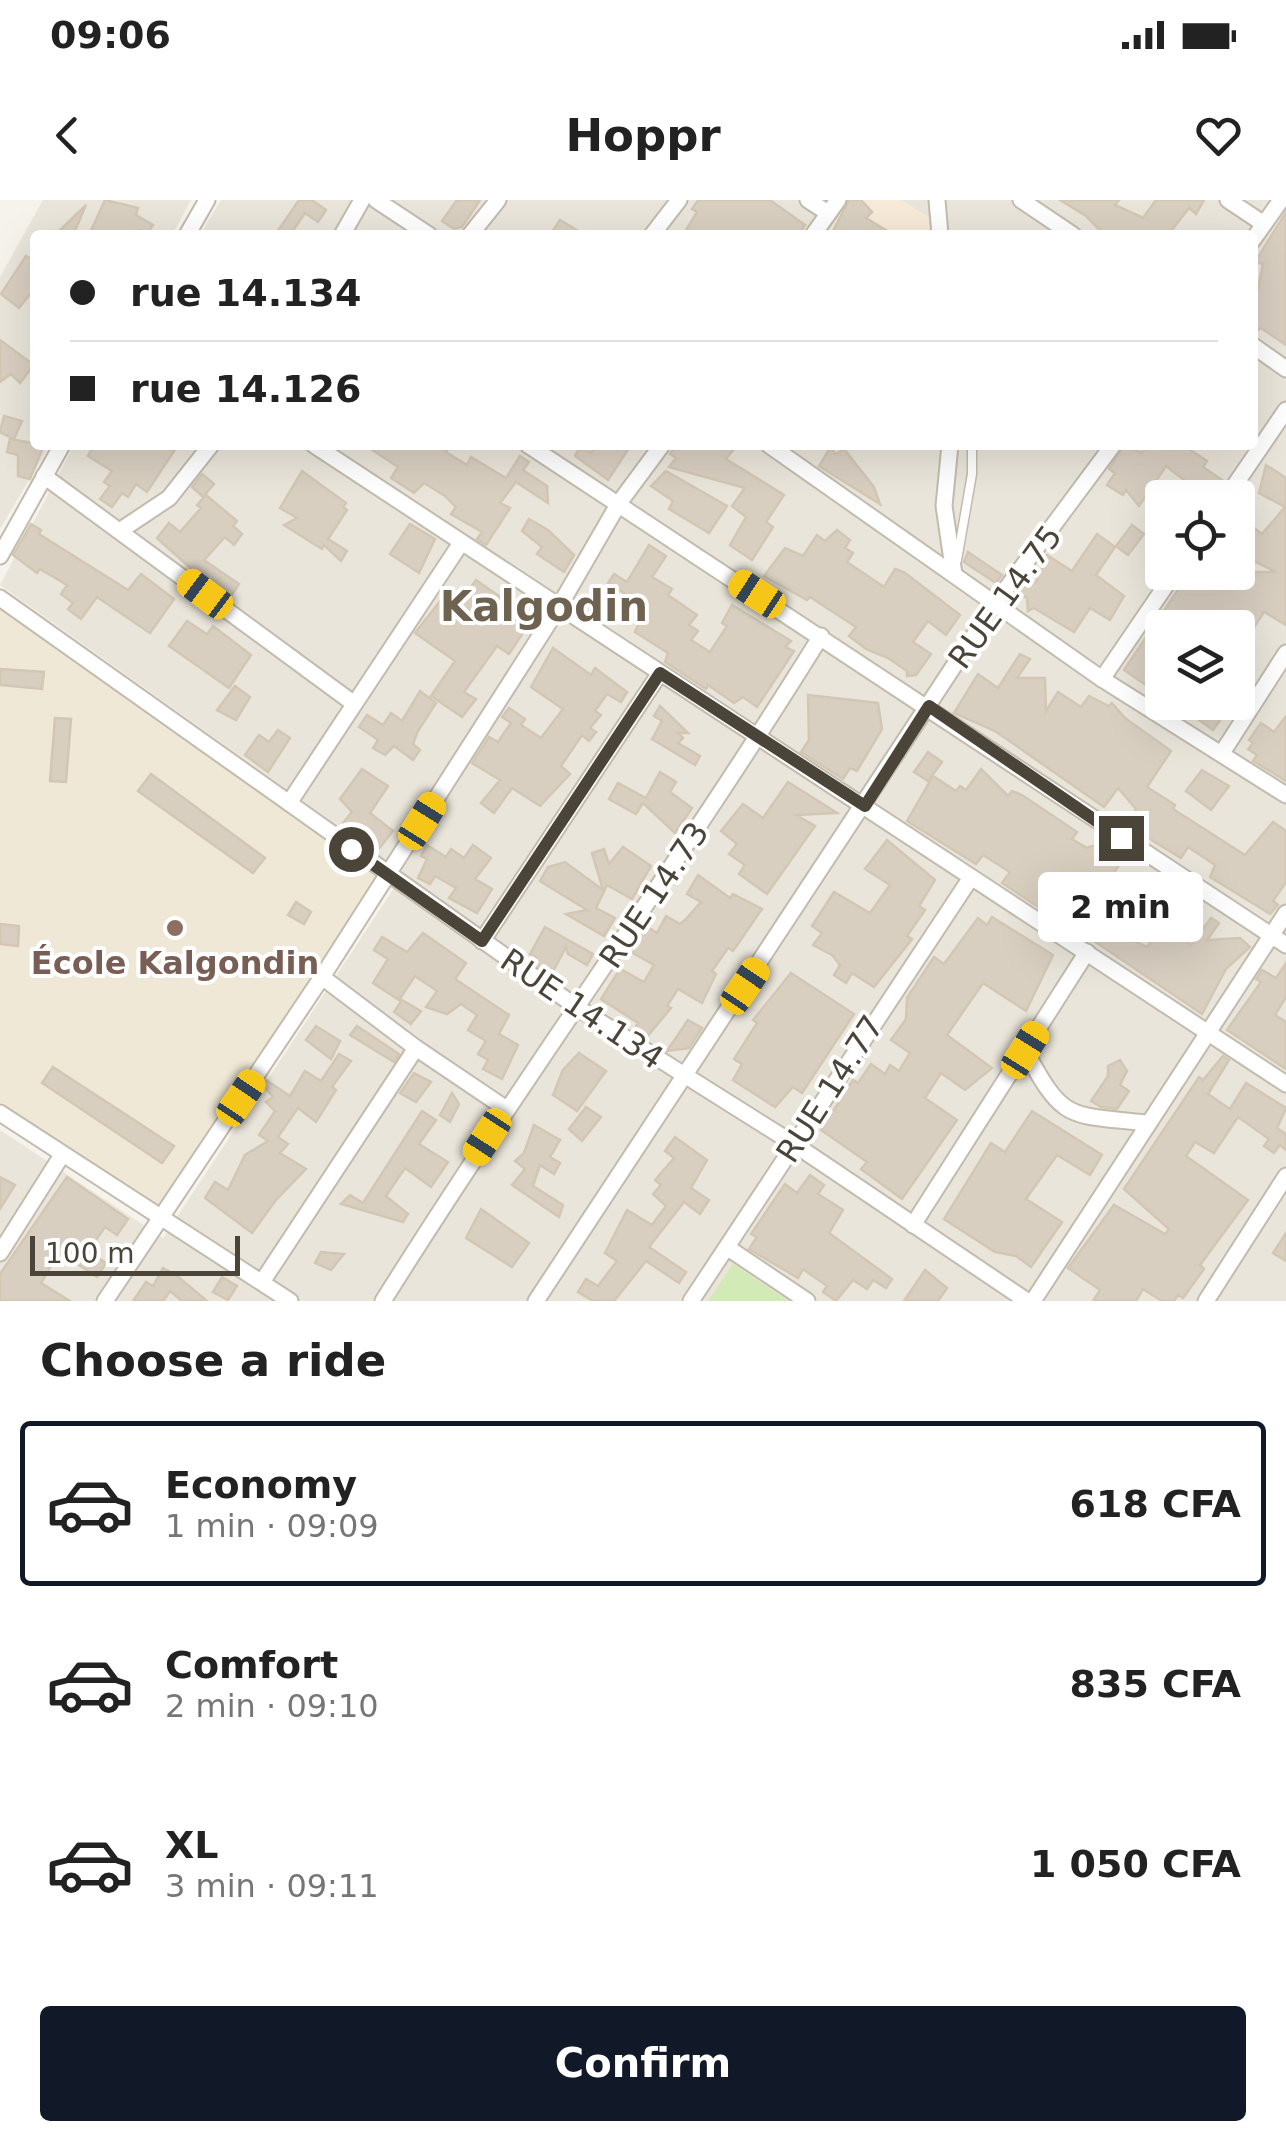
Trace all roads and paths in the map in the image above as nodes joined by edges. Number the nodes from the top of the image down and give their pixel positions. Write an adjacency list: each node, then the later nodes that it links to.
1 (208, 200): 13 (street)
2 (362, 200): 14 (street)
3 (376, 200): 15 (street)
4 (498, 200): 16 (street)
5 (679, 200): 17 (street)
6 (808, 200): 11 (street)
7 (936, 200): 19 (street)
8 (1020, 200): 20 (street)
9 (1228, 200): 12 (street)
10 (1281, 200): 12 (street)
11 (833, 206): 18 (street)
12 (1264, 224): 21 (street)
13 (189, 230)
14 (345, 230)
15 (421, 230)
16 (474, 230)
17 (656, 230)
18 (817, 230)
19 (940, 230)
20 (1066, 230)
21 (1258, 232)
22 (1258, 349): 23 (street)
23 (1286, 368)
24 (1286, 410): 35 (street)
25 (59, 450): 34 (street)
26 (207, 450): 37 (street)
27 (322, 450): 38 (street)
28 (536, 450): 36 (street)
29 (657, 450): 36 (street)
30 (776, 450): 40 (street)
31 (950, 450): 40 (street)
32 (972, 450): 40 (lane)
33 (1109, 450): 44 (street, RUE 14.75)
34 (44, 476): 37 (street); 39 (street)
35 (1238, 480)
36 (619, 503): 43 (street); 45 (street)
37 (121, 530): 49 (street)
38 (461, 543): 43 (street); 49 (street)
39 (0, 556)
40 (954, 574): 44 (street)
41 (1163, 590): 48 (street)
42 (0, 598): 54 (street, RUE 14.134)
43 (560, 605): 47 (street); 56 (street)
44 (994, 605): 48 (street); 50 (street, RUE 14.75)
45 (821, 636): 50 (street); 51 (street, RUE 14.73)
46 (1286, 653): 52 (street)
47 (660, 673): 51 (street); 60 (street)
48 (1102, 679): 52 (street)
49 (353, 703): 54 (street)
50 (929, 706): 55 (street, RUE 14.75); 59 (street)
51 (758, 738): 55 (street); 64 (street, RUE 14.73)
52 (1222, 753): 53 (street)
53 (1286, 794)
54 (289, 803): 56 (street, RUE 14.134)
55 (865, 806): 57 (street); 68 (street, RUE 14.75)
56 (388, 876): 60 (street, RUE 14.134); 63 (street)
57 (970, 879): 62 (street); 73 (street, RUE 14.77)
58 (1286, 913): 59 (street)
59 (1271, 935): 61 (street); 65 (street)
60 (482, 941): 64 (street, RUE 14.134)
61 (1286, 945)
62 (1087, 952): 65 (street); 67 (street)
63 (322, 978): 66 (street); 76 (street)
64 (578, 1008): 68 (street, RUE 14.134); 70 (street, RUE 14.73)
65 (1208, 1031): 69 (street); 72 (street)
66 (416, 1048): 70 (street); 80 (street)
67 (1025, 1050): 72 (street); 77 (street)
68 (684, 1077): 73 (street, RUE 14.134); 84 (street, RUE 14.75)
69 (1286, 1084)
70 (506, 1108): 83 (street, RUE 14.73)
71 (0, 1113): 74 (street)
72 (1146, 1123): 87 (street)
73 (794, 1144): 77 (street, RUE 14.134); 78 (street, RUE 14.77)
74 (62, 1155): 76 (street); 79 (street)
75 (1286, 1176): 88 (street)
76 (160, 1219): 80 (street); 81 (street)
77 (913, 1225): 87 (street, RUE 14.134)
78 (728, 1248): 85 (street, RUE 14.77); 86 (street)
79 (0, 1253)
80 (262, 1282): 82 (street)
81 (105, 1301)
82 (290, 1301)
83 (383, 1301)
84 (536, 1301)
85 (692, 1301)
86 (808, 1301)
87 (1030, 1301)
88 (1206, 1301)

